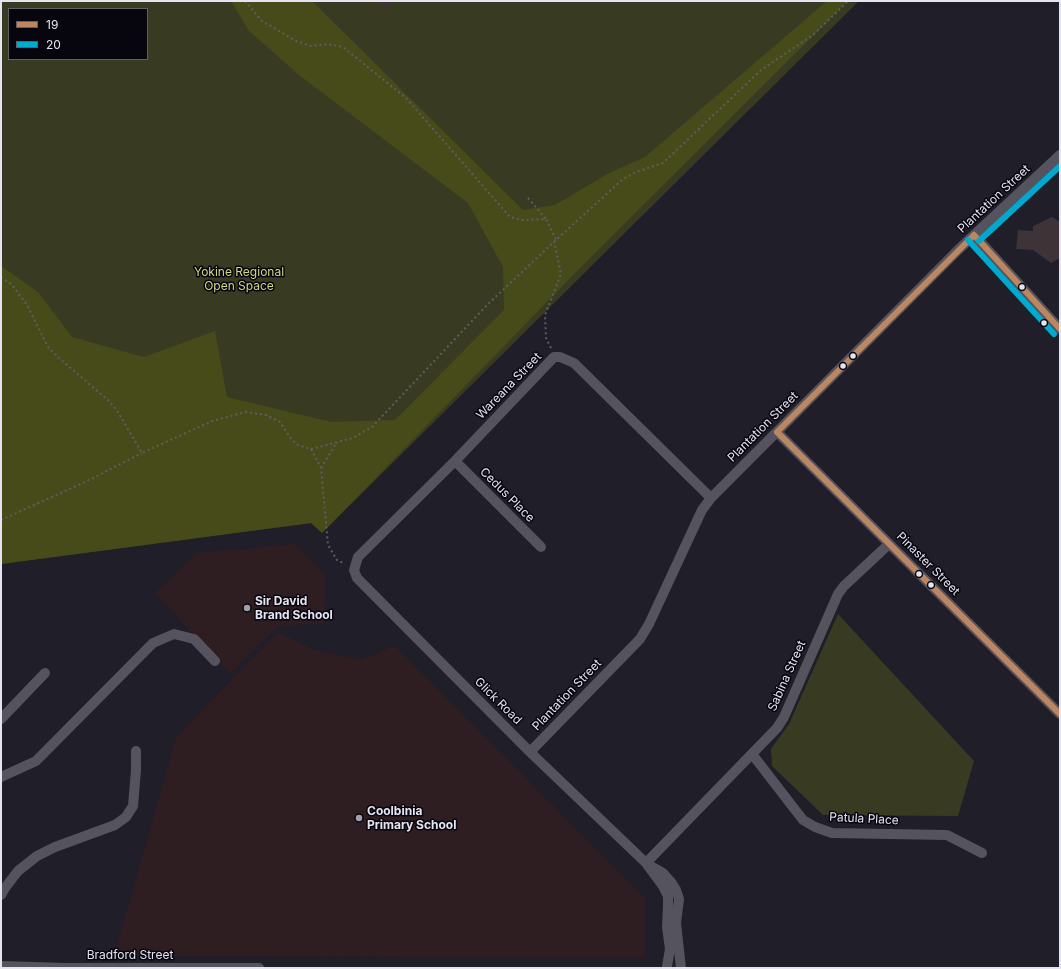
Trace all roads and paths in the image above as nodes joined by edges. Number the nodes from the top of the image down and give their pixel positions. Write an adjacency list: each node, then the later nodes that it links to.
1 (245, 1): 5 (path)
2 (848, 1): 7 (path)
3 (1060, 155): 6 (street, Plantation Street)
4 (528, 198): 5 (path)
5 (546, 219): 7 (path)
6 (974, 235): 9 (street); 11 (street, Plantation Street)
7 (555, 241): 10 (path); 12 (path)
8 (1, 277): 14 (path)
9 (1060, 329)
10 (554, 357): 15 (street, Wareana Street); 17 (street, Wareana Street)
11 (777, 432): 17 (street, Plantation Street); 19 (street, Pinaster Street)
12 (337, 441): 13 (path); 16 (path)
13 (311, 449): 14 (path); 16 (path)
14 (142, 454): 18 (path)
15 (455, 461): 20 (street, Cedus Place); 21 (street, Wareana Street)
16 (321, 468): 21 (path)
17 (711, 498): 27 (street, Plantation Street)
18 (1, 520)
19 (888, 544): 24 (street, Pinaster Street); 28 (street, Sabina Street)
20 (541, 547)
21 (354, 570): 27 (street, Glick Road)
22 (215, 661): 29 (street)
23 (45, 673): 25 (street)
24 (1060, 714)
25 (1, 719)
26 (136, 751): 32 (street)
27 (530, 752): 31 (street, Glick Road)
28 (752, 754): 30 (street, Patula Place); 31 (street, Sabina Street)
29 (1, 777)
30 (982, 853)
31 (646, 863): 34 (street, Glick Road); 36 (street, Glick Road)
32 (1, 895)
33 (1, 966): 35 (street, Bradford Street)
34 (666, 967): 36 (street)
35 (259, 968)
36 (681, 968)

